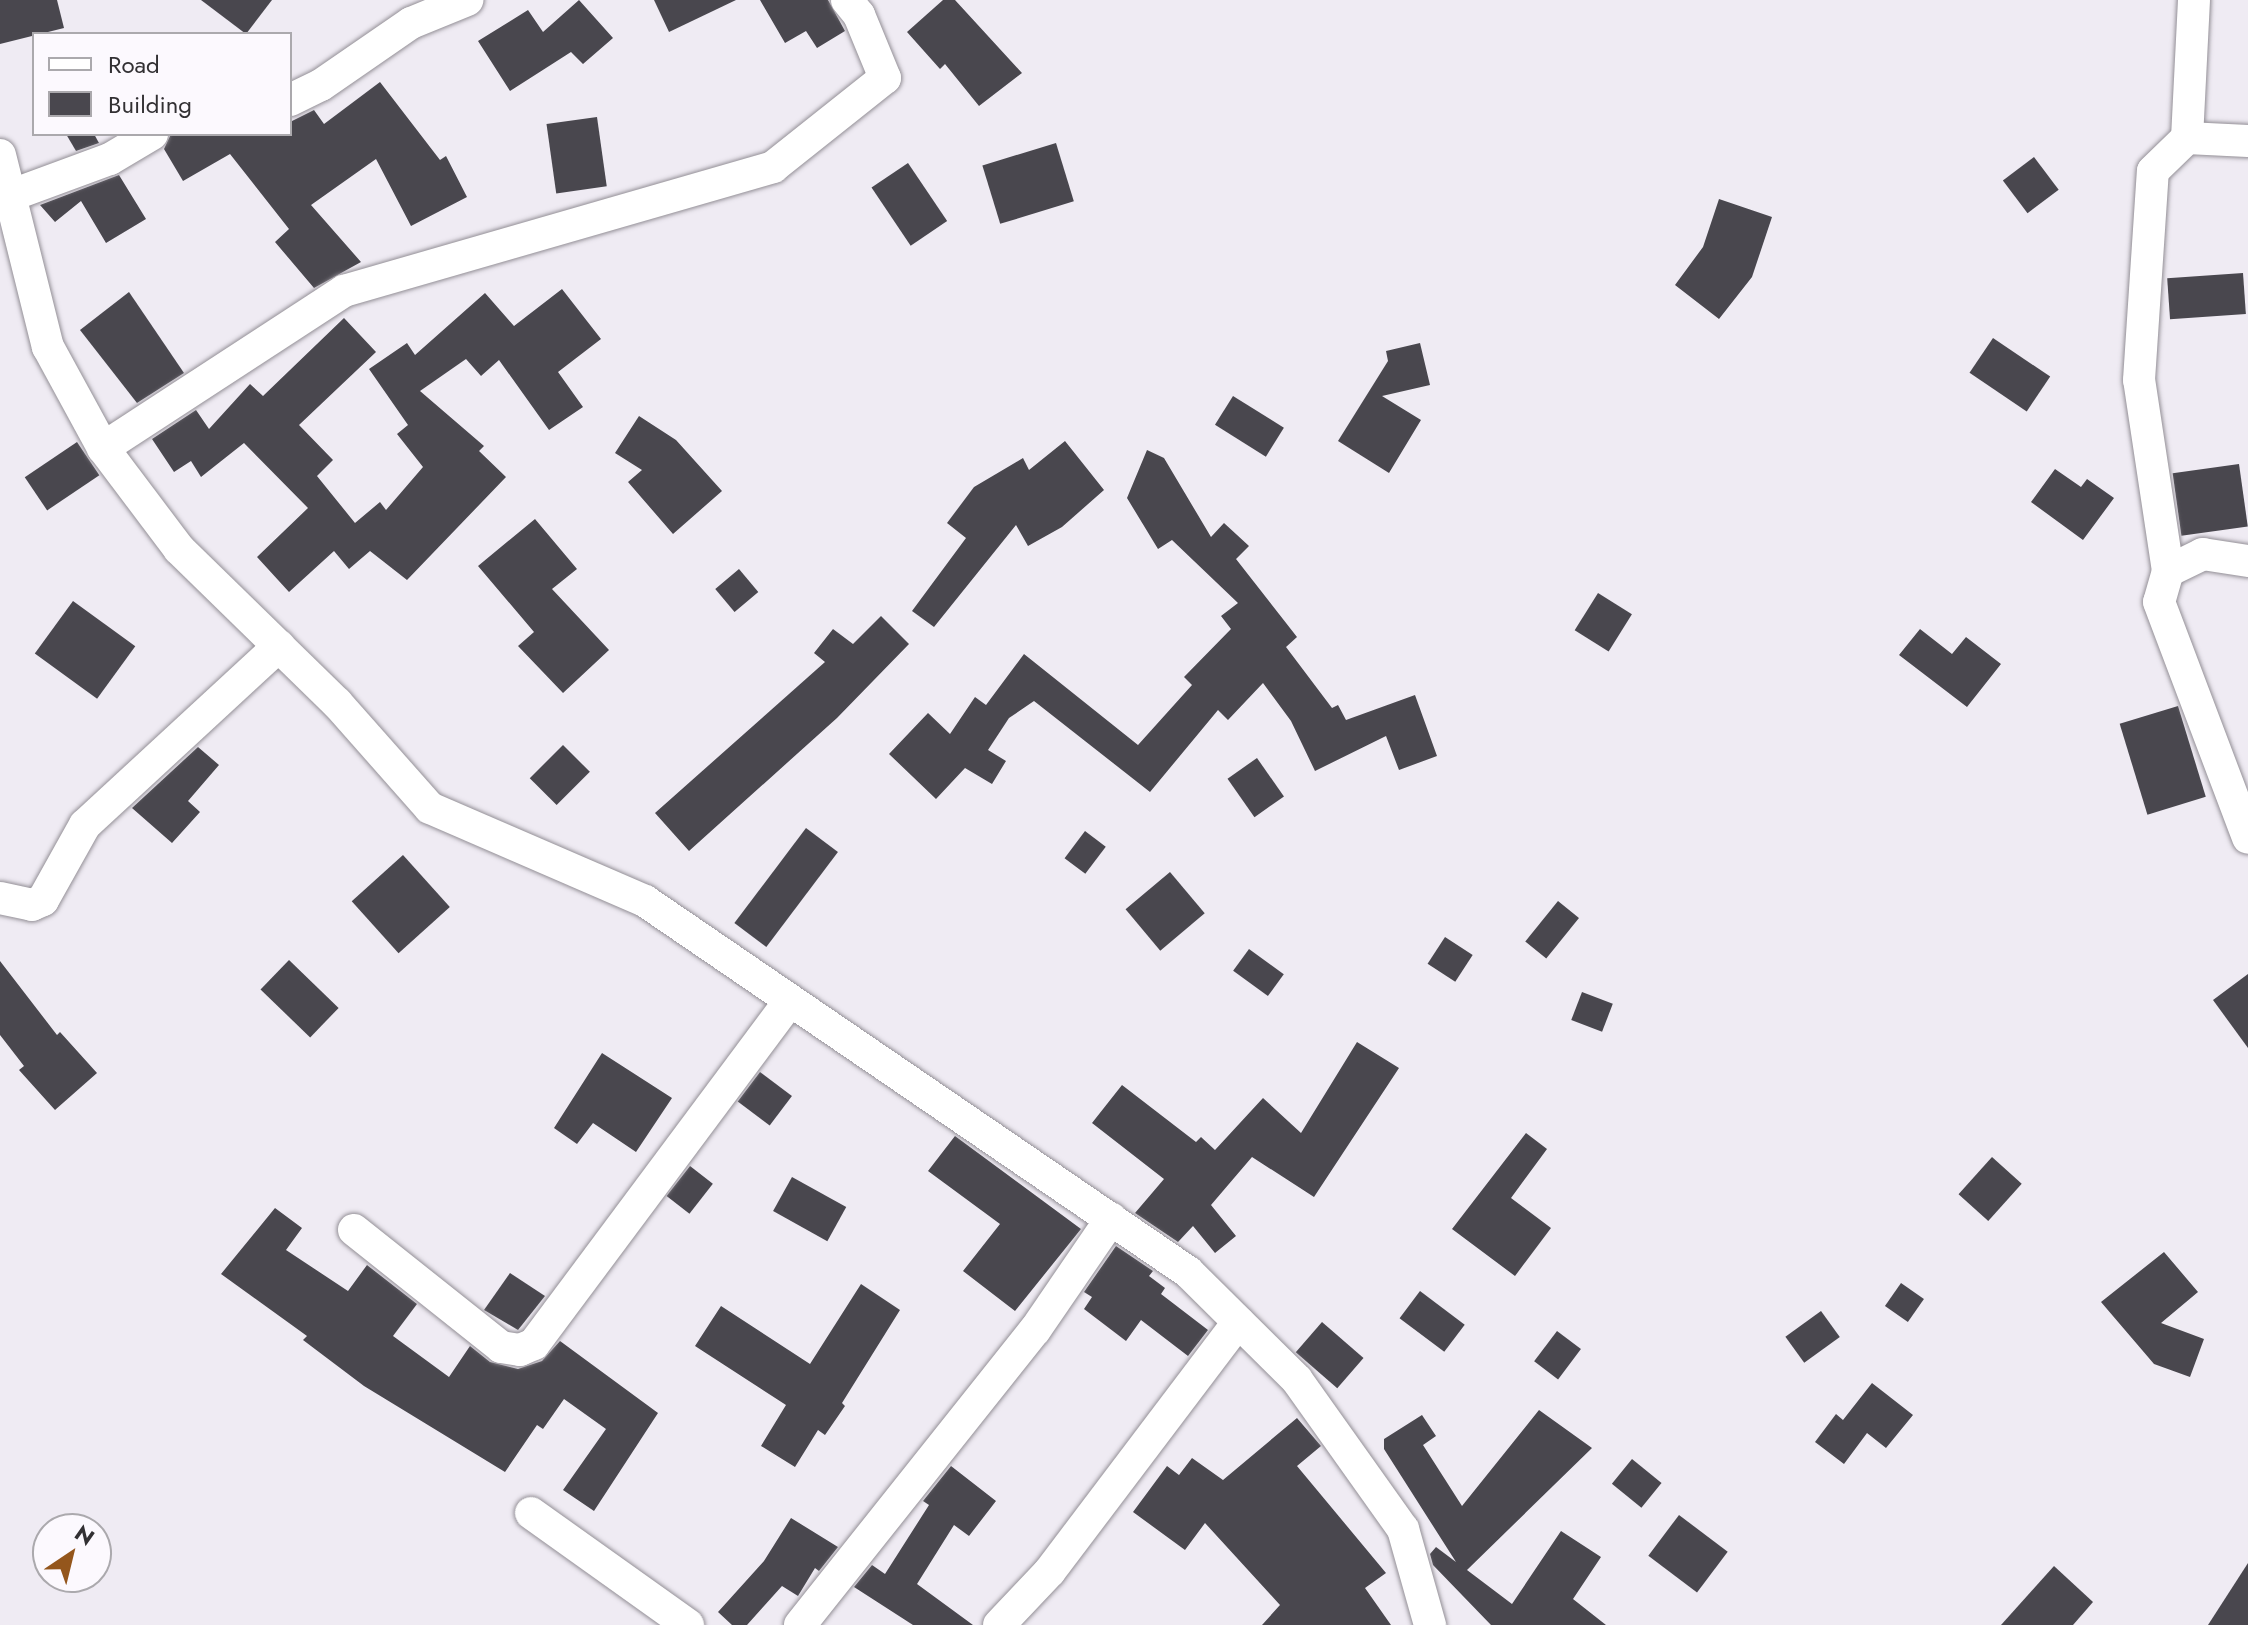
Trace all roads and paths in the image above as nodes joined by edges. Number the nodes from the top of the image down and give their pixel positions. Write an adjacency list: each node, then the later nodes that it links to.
1 (467, 0): 4 (street)
2 (847, 0): 10 (street)
3 (2194, 0): 6 (street)
4 (292, 99)
5 (149, 136): 9 (street)
6 (2187, 138): 7 (street); 12 (street)
7 (2248, 141)
8 (0, 155): 9 (street)
9 (12, 195): 10 (street)
10 (103, 448): 13 (street)
11 (2248, 561): 12 (street)
12 (2168, 571): 14 (street)
13 (279, 646): 15 (street); 16 (street)
14 (2248, 838)
15 (0, 898)
16 (789, 1002): 17 (street); 18 (street)
17 (1111, 1219): 19 (street); 22 (street)
18 (354, 1230)
19 (1238, 1322): 23 (street); 24 (street)
20 (531, 1513): 21 (street)
21 (688, 1625)
22 (800, 1625)
23 (999, 1625)
24 (1430, 1625)

